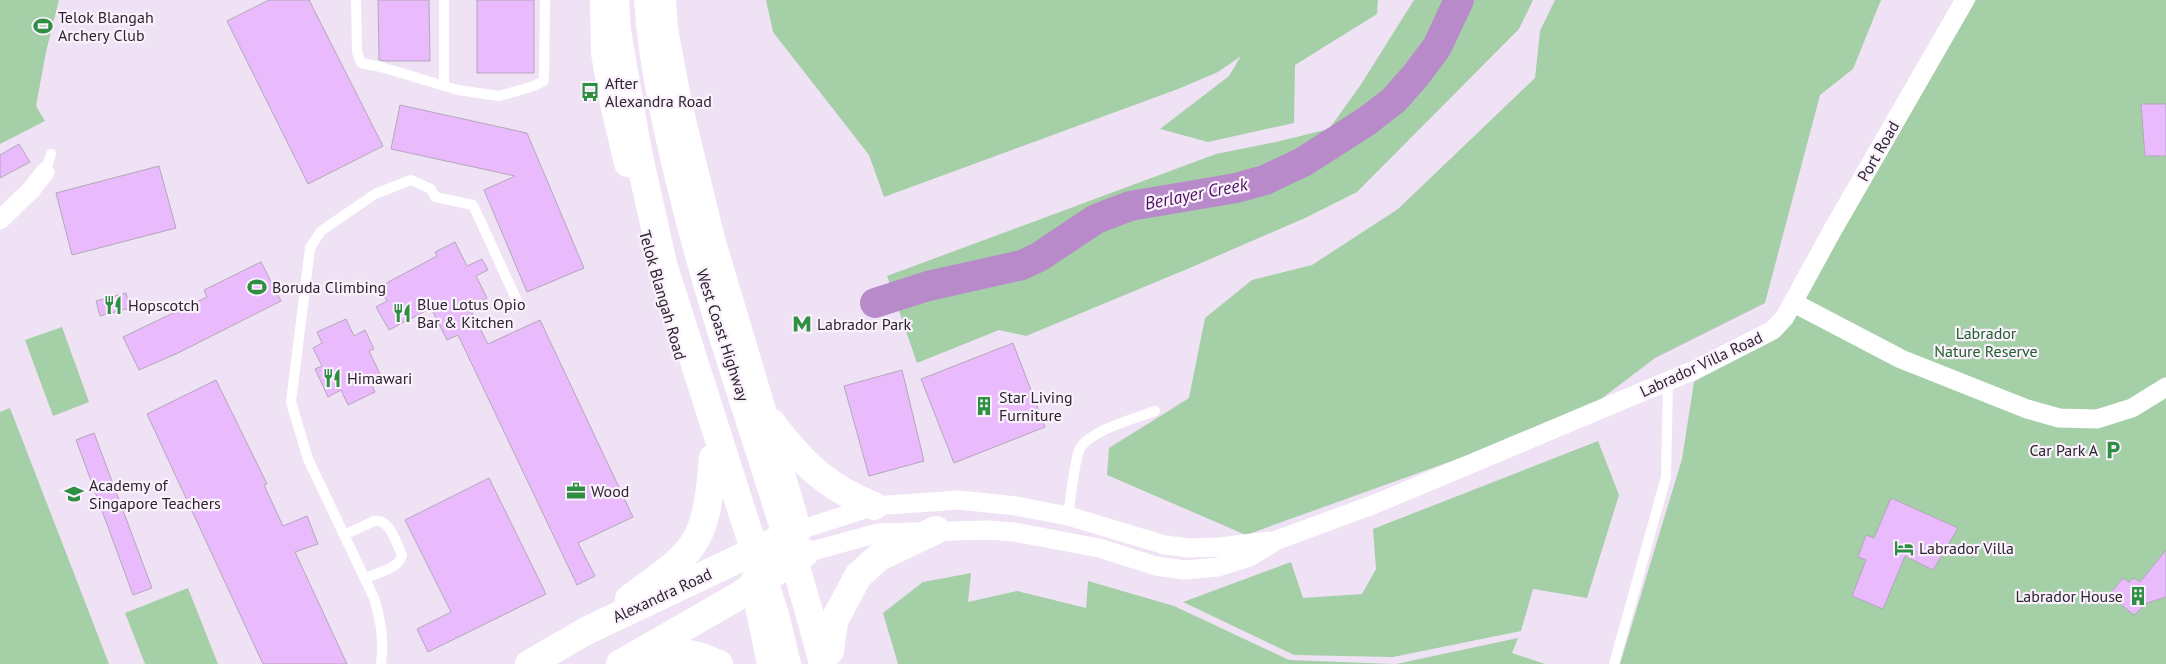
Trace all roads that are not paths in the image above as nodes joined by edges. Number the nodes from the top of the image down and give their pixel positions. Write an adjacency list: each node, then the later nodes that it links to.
1 (356, 0): 9 (lane)
2 (444, 0): 9 (lane)
3 (545, 0): 9 (lane)
4 (604, 0): 10 (main road, Telok Blangah Road)
5 (615, 0): 38 (main road)
6 (648, 0): 32 (main road, West Coast Highway)
7 (662, 0): 11 (main road)
8 (1965, 0): 14 (street, Port Road)
9 (444, 85)
10 (613, 99): 11 (main road); 20 (main road, Telok Blangah Road)
11 (678, 104): 18 (main road)
12 (48, 163): 13 (street)
13 (0, 220)
14 (1794, 303): 16 (street, Labrador Villa Road); 17 (street)
15 (519, 305): 24 (lane)
16 (1668, 382): 25 (street, Labrador Villa Road); 39 (lane)
17 (2166, 387)
18 (762, 409): 21 (main road); 26 (main road)
19 (1155, 411): 22 (lane)
20 (714, 458): 28 (main road, Telok Blangah Road); 31 (main road)
21 (874, 506): 22 (street, Labrador Villa Road); 26 (street, Labrador Villa Road)
22 (1071, 517): 25 (street, Labrador Villa Road); 27 (street)
23 (936, 530): 26 (street, Labrador Villa Road); 27 (street, Labrador Villa Road); 32 (main road)
24 (344, 535): 29 (lane); 29 (lane)
25 (1277, 540): 27 (street, Labrador Villa Road)
26 (801, 542): 28 (main road, Alexandra Road); 30 (main road); 32 (main road)
27 (1074, 543)
28 (745, 555): 30 (main road, Telok Blangah Road); 31 (main road, Alexandra Road)
29 (366, 578): 34 (lane)
30 (755, 584): 33 (main road); 37 (main road, Telok Blangah Road)
31 (586, 631): 35 (main road, Alexandra Road)
32 (828, 660)
33 (625, 661): 36 (main road)
34 (381, 664)
35 (529, 664)
36 (719, 664)
37 (771, 664)
38 (787, 664)
39 (1614, 664)

